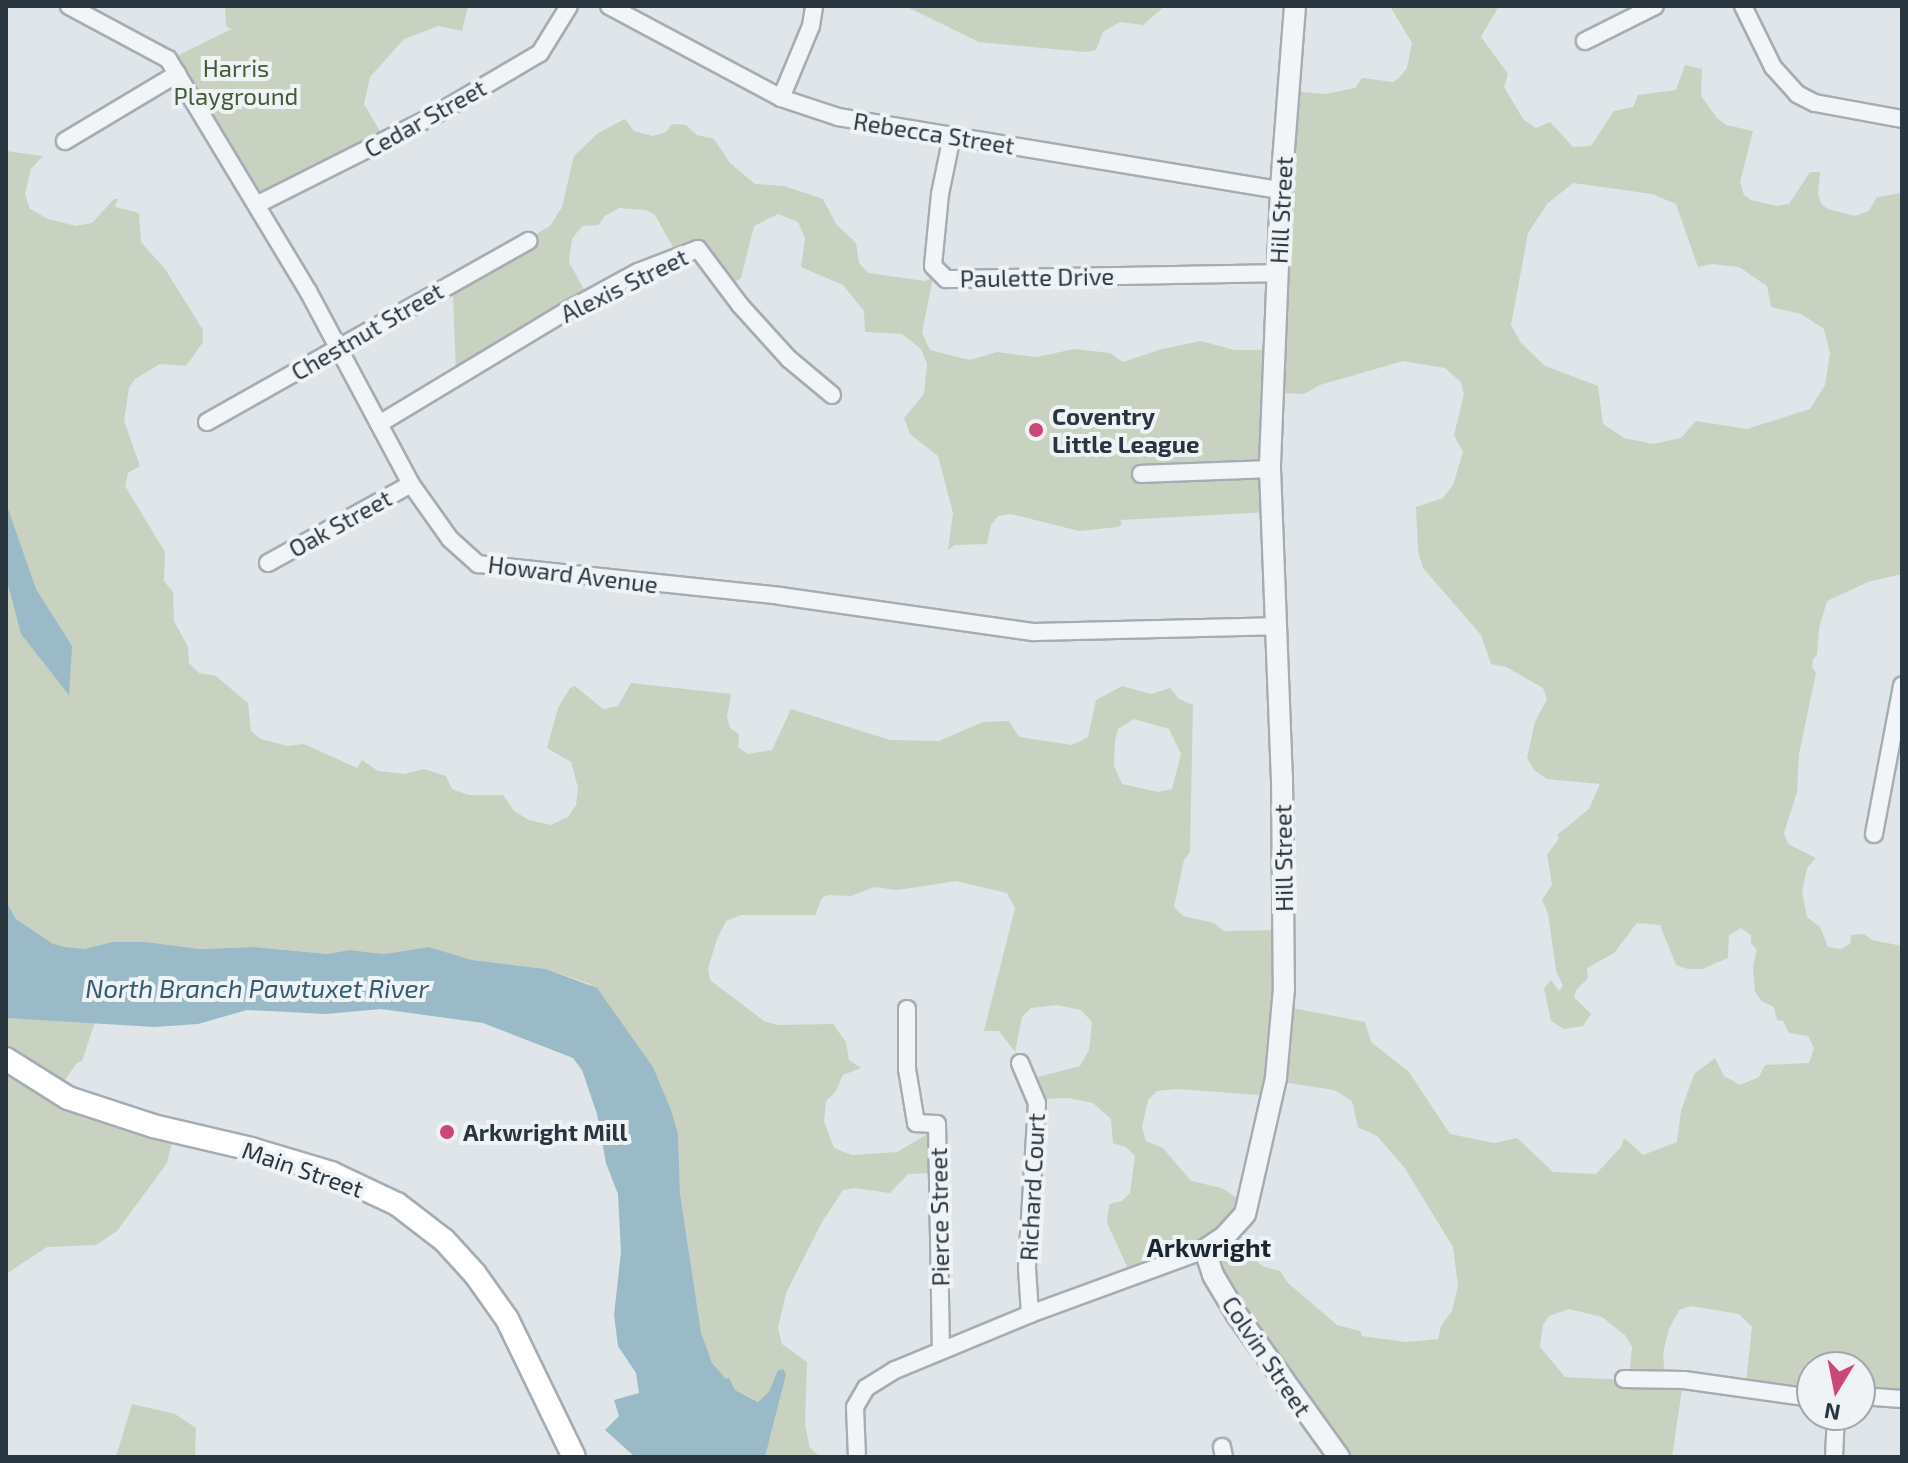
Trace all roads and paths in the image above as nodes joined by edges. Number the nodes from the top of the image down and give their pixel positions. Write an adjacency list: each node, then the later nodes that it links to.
1 (69, 6): 9 (street, Howard Avenue)
2 (569, 6): 15 (street, Cedar Street)
3 (609, 6): 10 (street, Rebecca Street)
4 (814, 6): 10 (street)
5 (1295, 6): 14 (street, Hill Street)
6 (1655, 6): 8 (street)
7 (1743, 6): 11 (street)
8 (1585, 41)
9 (177, 74): 13 (street); 15 (street, Howard Avenue)
10 (781, 98): 12 (street, Rebecca Street)
11 (1902, 119)
12 (952, 136): 14 (street, Rebecca Street); 17 (street, Paulette Drive)
13 (65, 141)
14 (1281, 190): 17 (street, Hill Street)
15 (258, 204): 18 (street, Howard Avenue)
16 (528, 241): 18 (street, Chestnut Street)
17 (1278, 273): 22 (street, Hill Street)
18 (337, 348): 20 (street, Chestnut Street); 21 (street, Howard Avenue)
19 (832, 395): 21 (street, Alexis Street)
20 (207, 422)
21 (379, 424): 24 (street, Howard Avenue)
22 (1270, 469): 23 (street); 26 (street, Hill Street)
23 (1141, 474)
24 (411, 484): 25 (street, Oak Street); 26 (street, Howard Avenue)
25 (268, 563)
26 (1274, 626): 32 (street, Hill Street)
27 (1902, 686): 28 (street)
28 (1874, 834)
29 (907, 1009): 34 (street, Pierce Street)
30 (6, 1059): 40 (main road, Main Street)
31 (1020, 1063): 33 (street, Richard Court)
32 (1205, 1250): 33 (street, Hill Street); 42 (street, Colvin Street)
33 (1030, 1314): 34 (street, Hill Street)
34 (941, 1349): 41 (street, Hill Street)
35 (1624, 1379): 36 (street)
36 (1796, 1396)
37 (1876, 1397): 38 (street)
38 (1902, 1399)
39 (1835, 1431): 43 (street)
40 (574, 1457)
41 (857, 1457)
42 (1339, 1457)
43 (1834, 1457)

